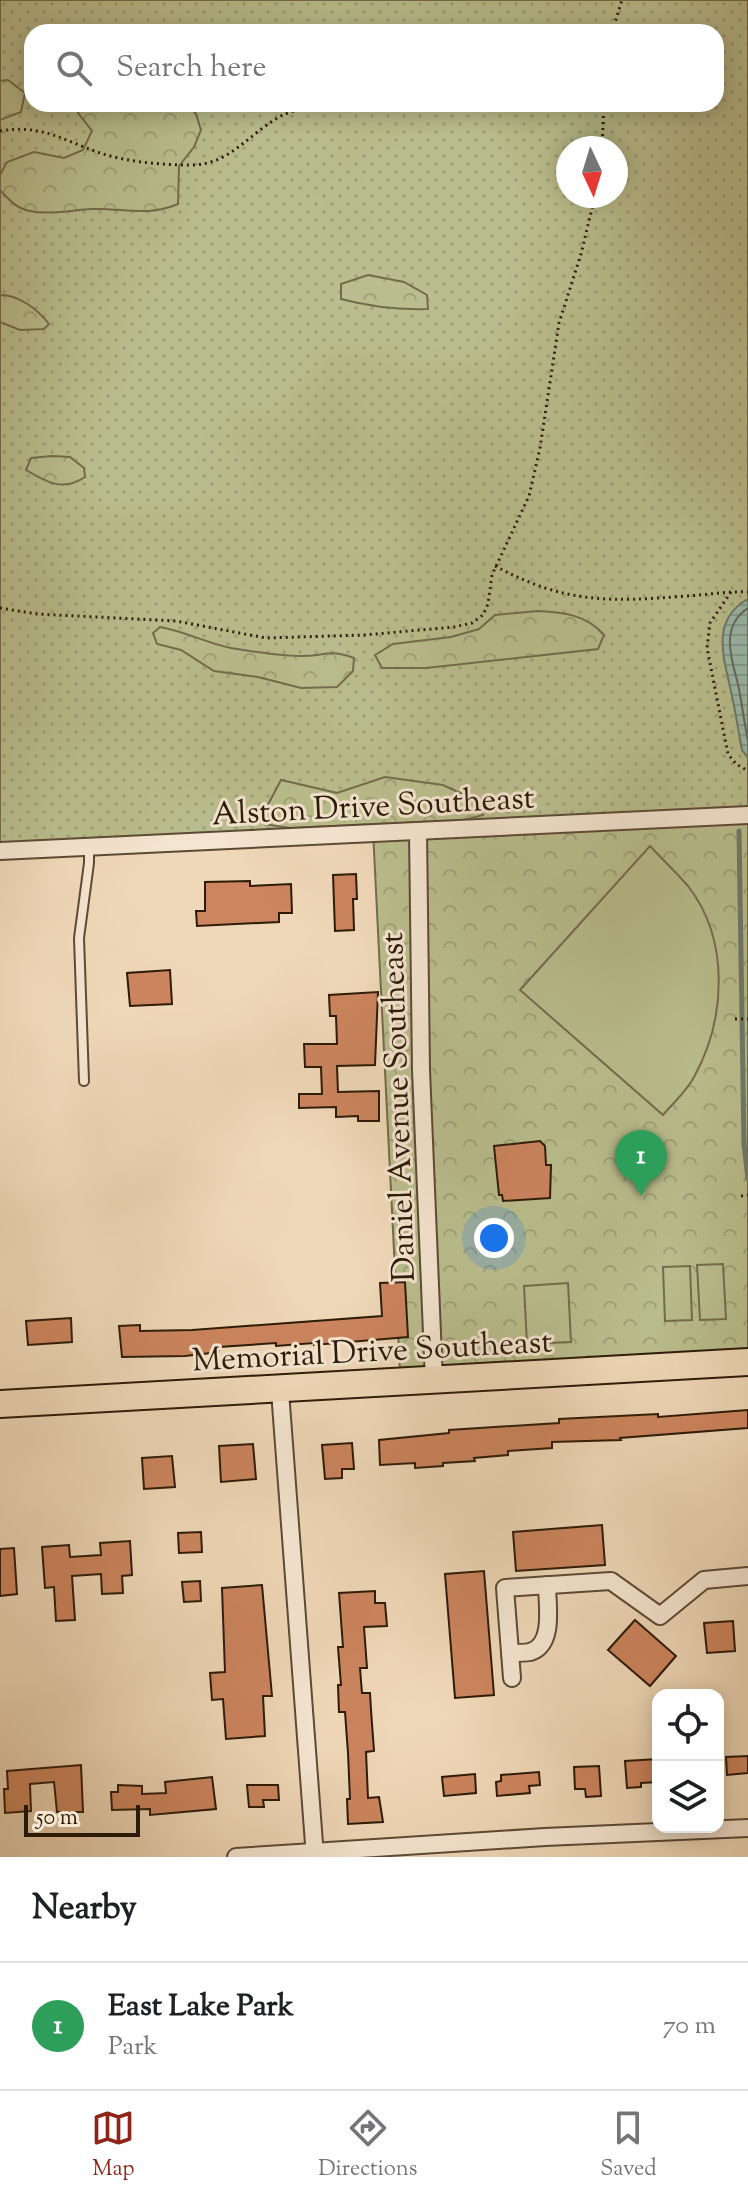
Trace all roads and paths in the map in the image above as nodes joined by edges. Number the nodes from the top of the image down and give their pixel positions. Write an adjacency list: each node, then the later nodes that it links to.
1 (622, 0): 2 (path)
2 (614, 24)
3 (295, 112): 5 (path)
4 (604, 112): 6 (path)
5 (0, 131)
6 (603, 136)
7 (592, 208): 8 (path)
8 (495, 566): 9 (path); 11 (path)
9 (731, 592): 10 (path); 12 (path)
10 (748, 592)
11 (0, 608)
12 (748, 771)
13 (748, 815): 14 (street, Alston Drive Southeast)
14 (418, 831): 15 (street, Alston Drive Southeast); 23 (street, Daniel Avenue Southeast)
15 (89, 848): 16 (street, Alston Drive Southeast); 19 (lane)
16 (0, 851)
17 (735, 1019): 18 (path)
18 (748, 1019)
19 (84, 1081)
20 (748, 1195): 21 (path)
21 (741, 1196)
22 (748, 1362): 23 (main road, Memorial Drive Southeast)
23 (434, 1381): 24 (main road, Memorial Drive Southeast)
24 (280, 1391): 25 (main road, Memorial Drive Southeast); 31 (street)
25 (0, 1404)
26 (748, 1576): 27 (street)
27 (547, 1585): 28 (street); 28 (street)
28 (510, 1653): 29 (street)
29 (512, 1678)
30 (748, 1828): 31 (street)
31 (315, 1854): 32 (street)
32 (236, 1857)

